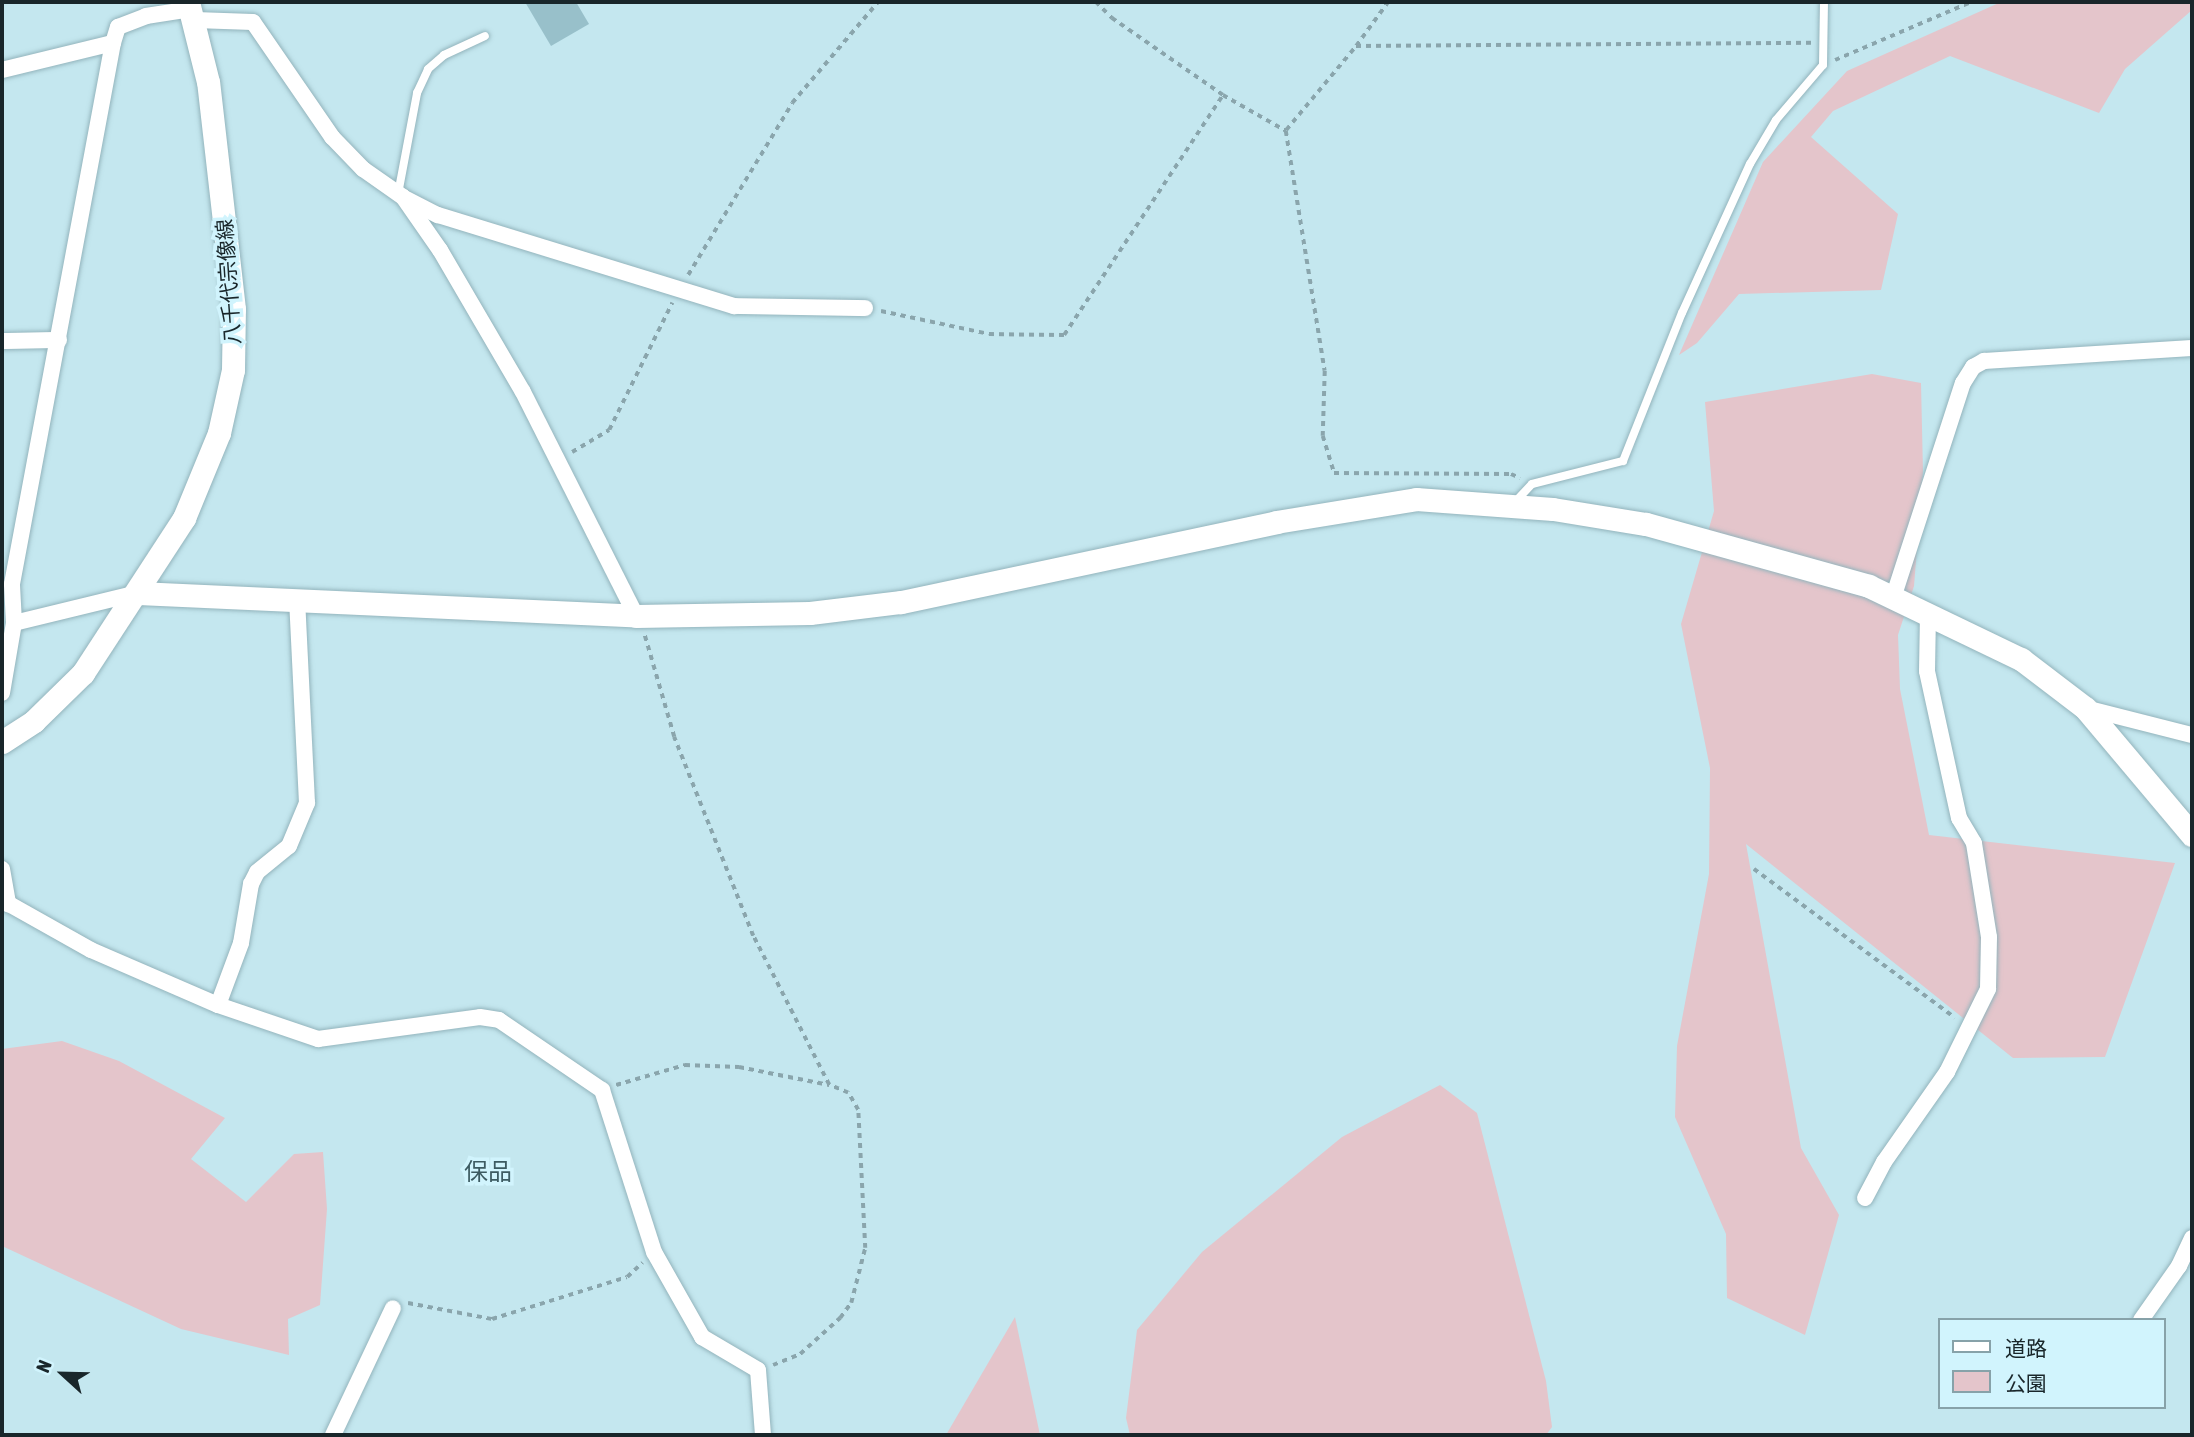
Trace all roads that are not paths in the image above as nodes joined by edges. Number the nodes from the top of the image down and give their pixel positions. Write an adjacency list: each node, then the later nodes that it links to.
1 (1824, 2): 11 (lane)
2 (192, 10): 4 (street); 6 (street); 13 (street, 八千代宗像線)
3 (485, 36): 6 (lane)
4 (113, 43): 5 (street); 8 (street)
5 (2, 70)
6 (400, 195): 7 (street); 17 (street)
7 (865, 308)
8 (59, 340): 9 (street); 12 (street)
9 (2, 341)
10 (2192, 348): 14 (street)
11 (1512, 506): 14 (street); 17 (street)
12 (7, 581): 18 (street)
13 (138, 593): 15 (street); 18 (street); 22 (street, 八千代宗像線)
14 (1894, 597): 16 (street)
15 (297, 600): 17 (street); 26 (street)
16 (1928, 613): 20 (street); 27 (street)
17 (636, 616)
18 (14, 623): 19 (street)
19 (2, 693)
20 (2085, 708): 21 (street); 23 (street)
21 (2192, 735)
22 (2, 742)
23 (2192, 835)
24 (2, 869): 25 (street)
25 (5, 902): 26 (street)
26 (218, 1005): 32 (street)
27 (1865, 1198)
28 (2192, 1238): 30 (street)
29 (393, 1308): 31 (street)
30 (2142, 1318)
31 (333, 1435)
32 (763, 1435)

